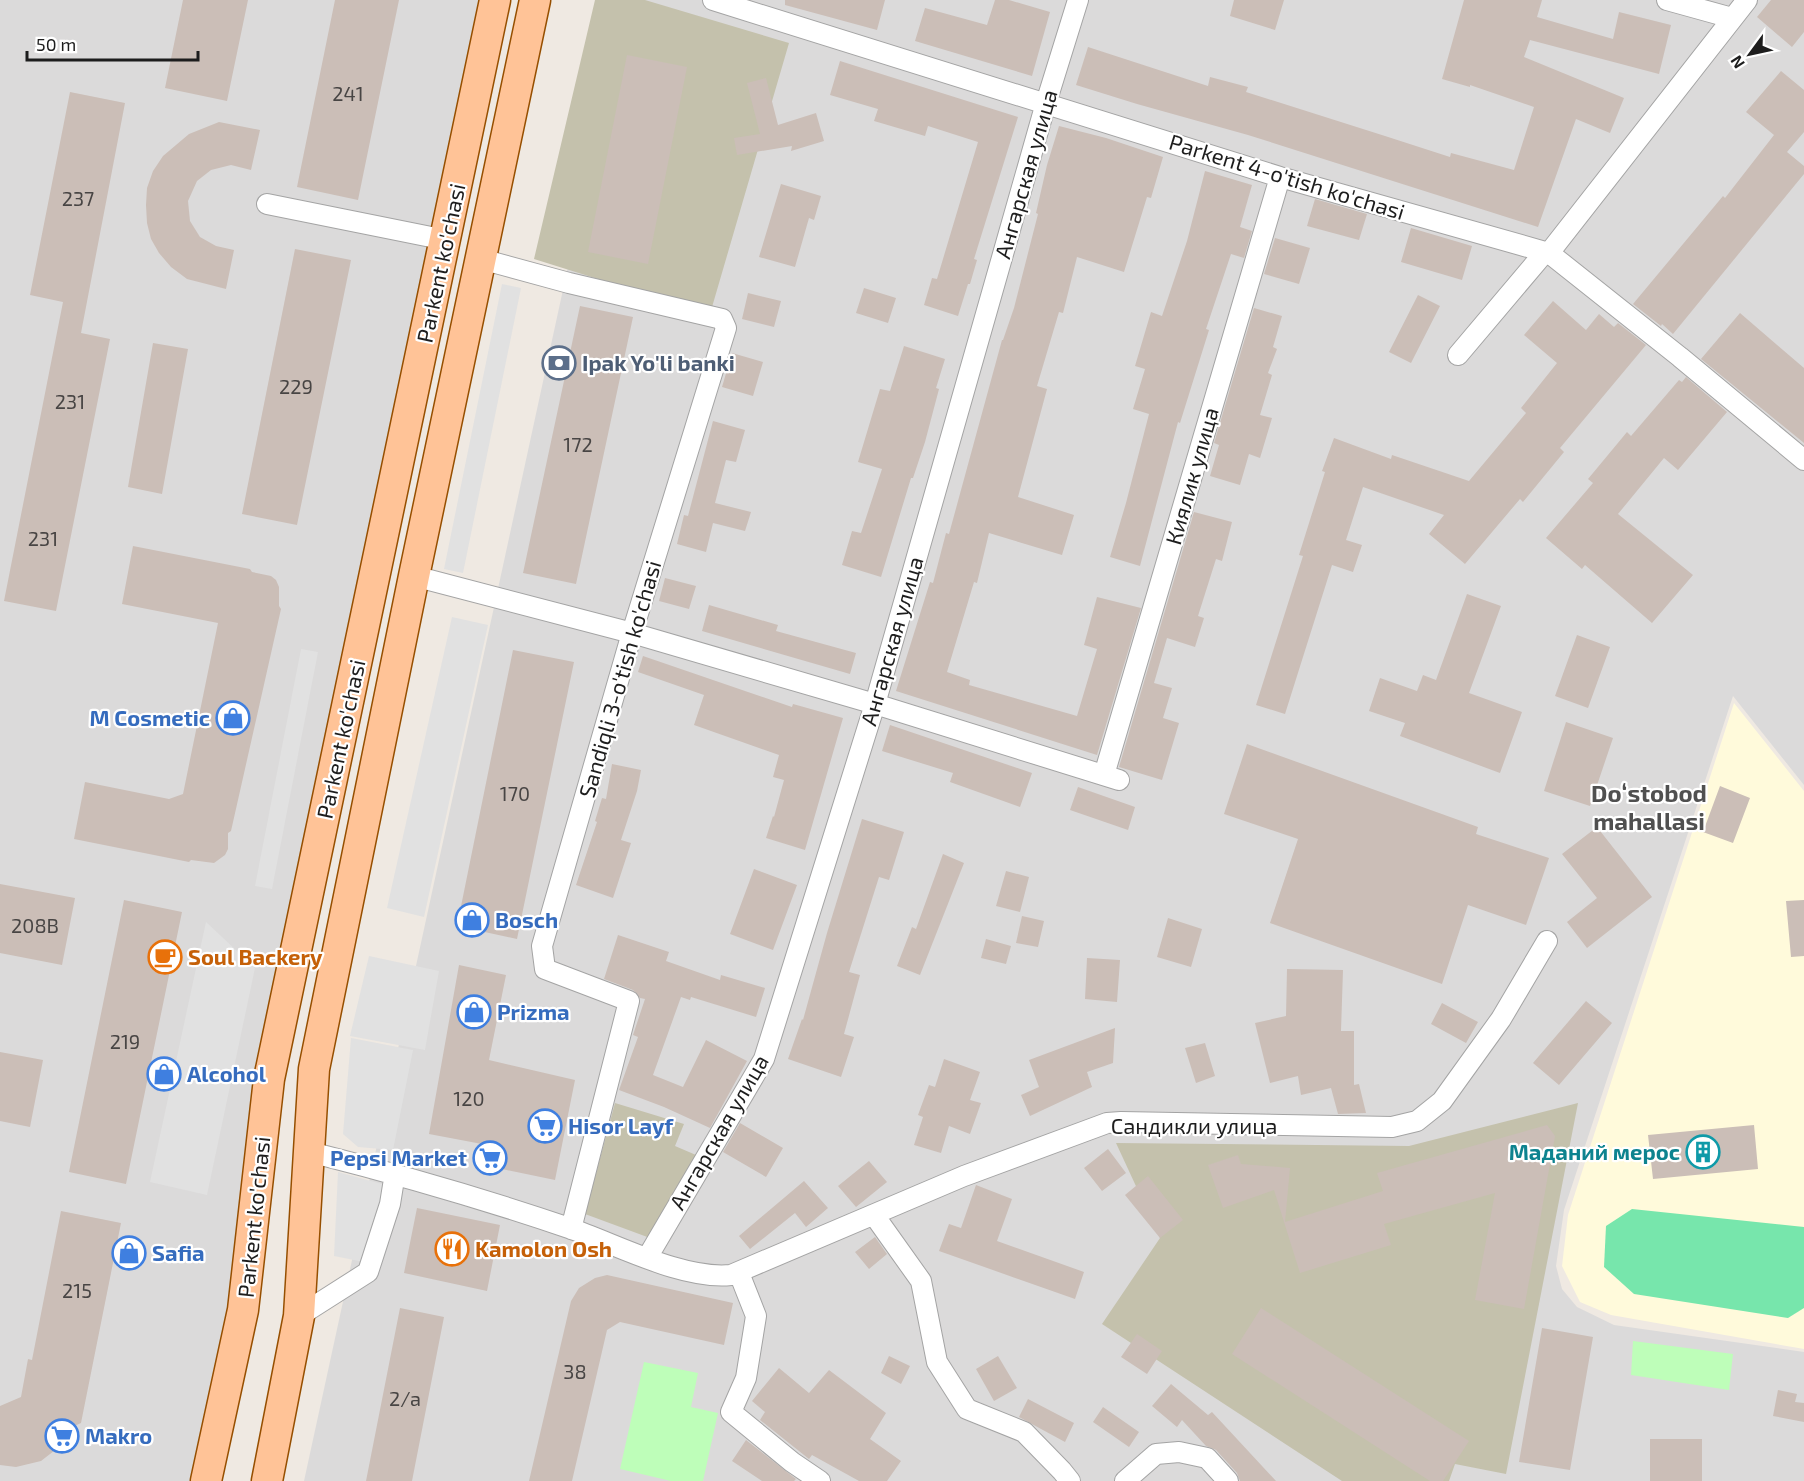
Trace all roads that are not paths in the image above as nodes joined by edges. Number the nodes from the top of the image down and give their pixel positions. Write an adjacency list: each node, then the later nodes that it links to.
1 (495, 0): 11 (main road, Parkent ko'chasi)
2 (535, 0): 13 (main road, Parkent ko'chasi)
3 (713, 0): 8 (street, Parkent 4-o'tish ko'chasi)
4 (1078, 0): 8 (street, Ангарская улица)
5 (1667, 0): 7 (street)
6 (1747, 0): 7 (street)
7 (1732, 18): 12 (street)
8 (1046, 103): 9 (street, Parkent 4-o'tish ko'chasi); 18 (street, Ангарская улица)
9 (1280, 177): 12 (street, Parkent 4-o'tish ko'chasi); 18 (street, Киялик улица)
10 (267, 204): 11 (street)
11 (446, 240): 27 (main road, Parkent ko'chasi)
12 (1547, 253): 14 (street); 15 (street, Parkent 4-o'tish ko'chasi)
13 (480, 259): 16 (main road, Parkent ko'chasi); 17 (street, Sandiqli 3-o'tish ko'chasi)
14 (1458, 355)
15 (1804, 460)
16 (414, 576): 17 (street); 20 (main road, Parkent ko'chasi)
17 (632, 633): 18 (street); 23 (street, Sandiqli 3-o'tish ko'chasi)
18 (875, 704): 24 (street, Ангарская улица)
19 (1547, 941): 22 (street, Сандикли улица)
20 (310, 1152): 21 (street, Сандикли улица); 26 (main road, Parkent ko'chasi)
21 (395, 1173): 23 (street, Сандикли улица); 26 (street)
22 (874, 1215): 25 (street, Сандикли улица); 30 (street)
23 (571, 1229): 24 (street, Сандикли улица)
24 (647, 1258): 25 (street, Сандикли улица)
25 (739, 1273): 29 (street)
26 (299, 1316): 28 (main road, Parkent ko'chasi)
27 (206, 1481)
28 (267, 1481)
29 (820, 1481)
30 (1070, 1481)
31 (1125, 1481): 32 (street)
32 (1228, 1481)

